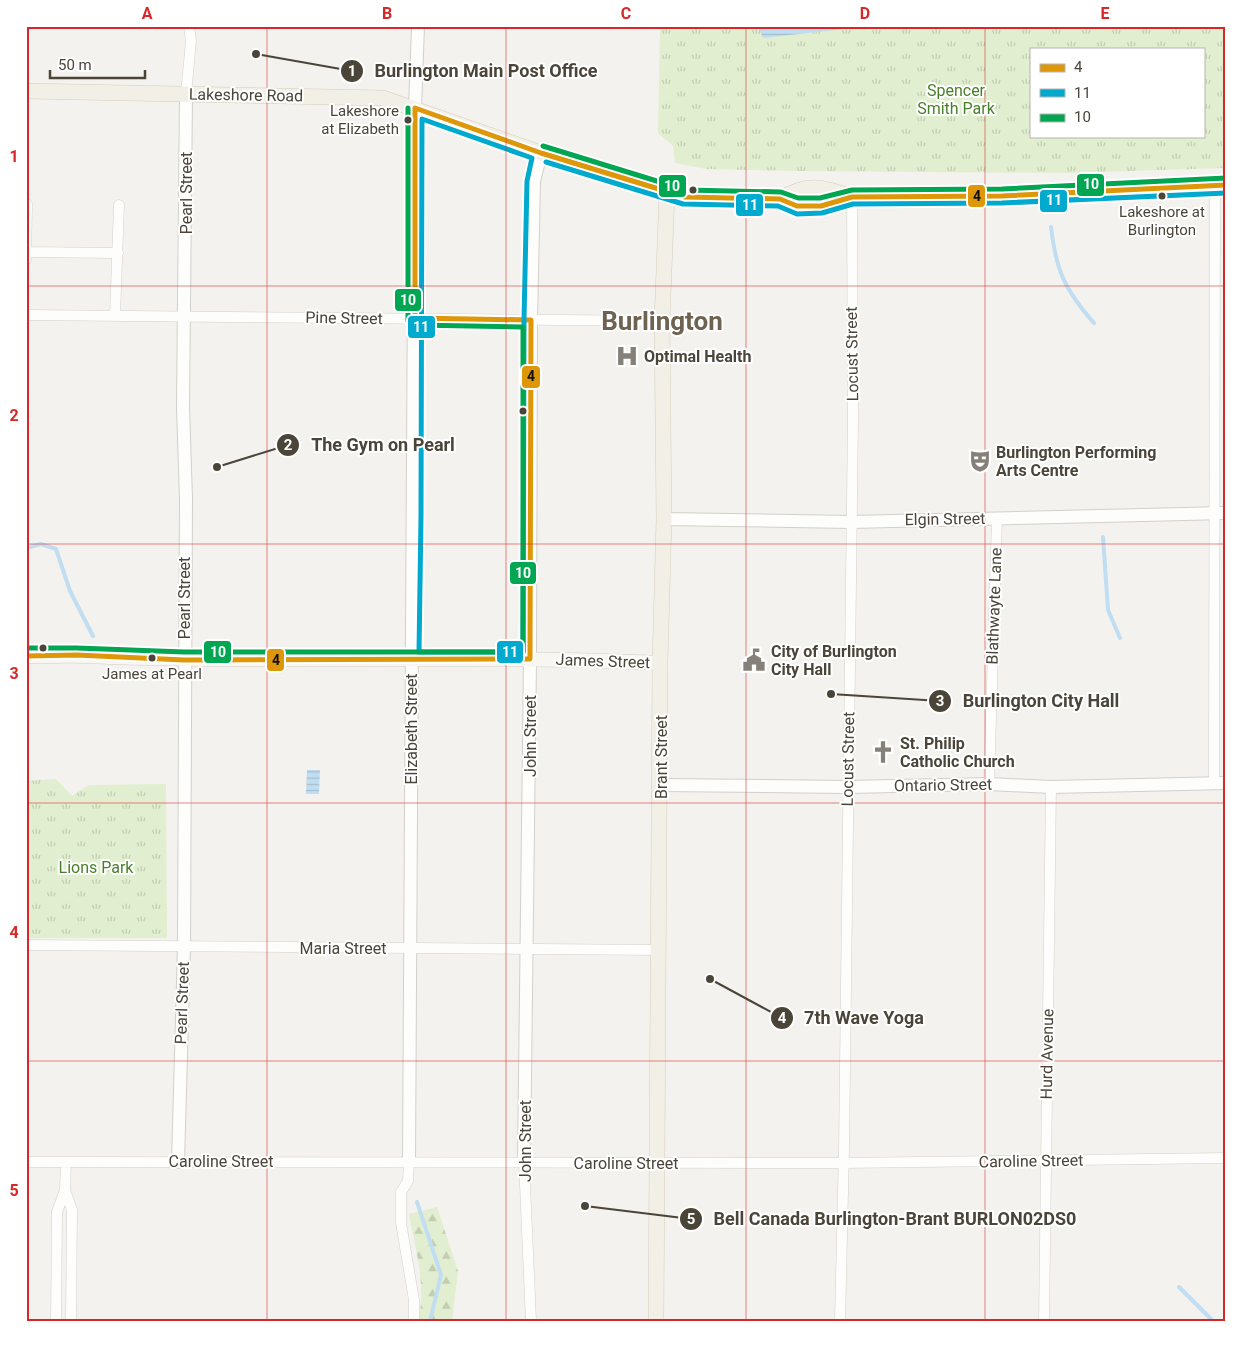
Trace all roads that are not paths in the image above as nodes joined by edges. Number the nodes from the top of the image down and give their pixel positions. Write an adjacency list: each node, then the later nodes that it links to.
1 (190, 26): 4 (street)
2 (418, 26): 5 (street, Elizabeth Street)
3 (26, 92): 4 (main road, Lakeshore Road)
4 (186, 94): 5 (main road, Lakeshore Road); 17 (street, Pearl Street)
5 (415, 108): 6 (main road, Lakeshore Road); 18 (street, Elizabeth Street)
6 (541, 153): 8 (main road, Lakeshore Road); 19 (street, John Street)
7 (1220, 185): 9 (main road, Lakeshore Road); 21 (street)
8 (667, 193): 9 (main road, Lakeshore Road); 20 (main road, Brant Street)
9 (852, 197): 24 (street, Locust Street)
10 (27, 204): 12 (street)
11 (119, 204): 13 (street)
12 (26, 252): 13 (street); 14 (street)
13 (118, 253): 16 (street)
14 (26, 260)
15 (26, 315): 16 (street, Pine Street)
16 (115, 316): 17 (street, Pine Street)
17 (186, 317): 18 (street, Pine Street); 28 (street, Pearl Street)
18 (415, 318): 19 (street, Pine Street); 26 (street, Elizabeth Street)
19 (531, 320): 20 (street, Pine Street); 27 (street, John Street)
20 (662, 321): 23 (main road, Brant Street)
21 (1220, 513): 22 (street, Elgin Street); 30 (street)
22 (997, 518): 24 (street, Elgin Street); 31 (street, Blathwayte Lane)
23 (664, 519): 24 (street, Elgin Street); 29 (main road, Brant Street)
24 (851, 522): 33 (street, Locust Street)
25 (30, 659): 28 (main road, James Street)
26 (411, 659): 27 (main road, James Street); 28 (main road, James Street); 37 (street, Elizabeth Street)
27 (530, 659): 29 (main road, James Street); 38 (street, John Street)
28 (184, 660): 36 (street, Pearl Street)
29 (660, 663): 32 (main road, Brant Street)
30 (1220, 782): 34 (street, Ontario Street)
31 (989, 784): 33 (street, Ontario Street); 34 (street, Ontario Street)
32 (661, 785): 33 (street, Ontario Street); 39 (main road, Brant Street)
33 (847, 787): 48 (street, Locust Street)
34 (1051, 787): 41 (street, Hurd Avenue)
35 (26, 945): 36 (street, Maria Street)
36 (184, 947): 37 (street, Maria Street); 43 (street, Pearl Street)
37 (409, 948): 38 (street, Maria Street); 44 (street, Elizabeth Street)
38 (528, 950): 39 (street, Maria Street); 45 (street, John Street)
39 (660, 950): 47 (main road, Brant Street)
40 (1226, 1158): 41 (street, Caroline Street)
41 (1046, 1161): 48 (street, Caroline Street); 56 (street, Hurd Avenue)
42 (26, 1162): 46 (street, Caroline Street)
43 (178, 1162): 44 (street, Caroline Street); 46 (street, Caroline Street)
44 (409, 1162): 45 (street, Caroline Street); 52 (street)
45 (524, 1162): 47 (street, Caroline Street); 53 (street, John Street)
46 (66, 1163): 49 (street)
47 (656, 1163): 48 (street, Caroline Street); 54 (main road, Brant Street)
48 (844, 1163): 55 (street, Locust Street)
49 (65, 1190): 50 (street); 51 (street)
50 (56, 1321)
51 (71, 1321)
52 (414, 1321)
53 (531, 1321)
54 (656, 1321)
55 (840, 1321)
56 (1044, 1321)

